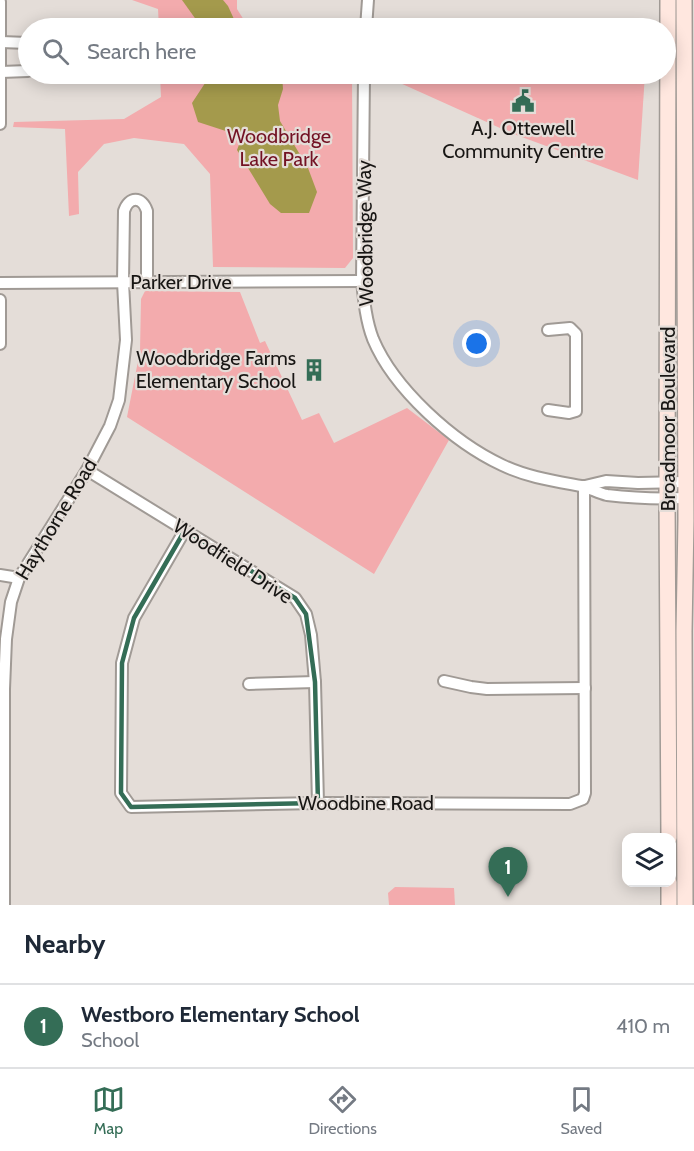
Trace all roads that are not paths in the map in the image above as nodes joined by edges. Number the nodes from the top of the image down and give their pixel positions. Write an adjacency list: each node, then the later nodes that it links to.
1 (368, 0): 5 (street)
2 (668, 0): 6 (main road, Broadmoor Boulevard)
3 (684, 0): 13 (main road, Broadmoor Boulevard)
4 (0, 2): 7 (street)
5 (367, 18)
6 (668, 18)
7 (1, 42): 8 (street); 10 (street)
8 (18, 43)
9 (18, 71): 10 (street)
10 (1, 72): 15 (street)
11 (364, 84): 20 (street, Woodbridge Way)
12 (668, 84): 16 (main road, Broadmoor Boulevard)
13 (684, 99): 14 (main road); 17 (main road, Broadmoor Boulevard)
14 (694, 119)
15 (0, 124)
16 (668, 148): 17 (street); 29 (main road, Broadmoor Boulevard)
17 (689, 148): 19 (main road, Broadmoor Boulevard)
18 (694, 174): 19 (main road)
19 (685, 214): 31 (main road, Broadmoor Boulevard)
20 (362, 281): 22 (street, Parker Drive); 30 (street, Woodbridge Way)
21 (123, 282): 22 (street, Parker Drive); 22 (street, Haythorne Road); 23 (street, Parker Drive); 28 (street, Haythorne Road)
22 (147, 282)
23 (0, 283)
24 (0, 300): 26 (street)
25 (548, 330): 27 (street)
26 (0, 344)
27 (548, 410)
28 (87, 470): 33 (street, Woodfield Drive); 35 (street, Haythorne Road)
29 (668, 483): 30 (street, Woodbridge Way); 31 (street, Woodbridge Way); 32 (main road, Broadmoor Boulevard)
30 (584, 486): 32 (street, Woodbridge Way); 39 (street, Woodbine Road)
31 (685, 490): 32 (street, Woodbridge Way); 42 (main road, Broadmoor Boulevard)
32 (668, 498): 41 (main road, Broadmoor Boulevard)
33 (185, 530): 37 (street, Woodfield Drive); 43 (street, Woodbine Road)
34 (0, 575): 35 (street)
35 (19, 578): 40 (street, Haythorne Road)
36 (444, 681): 39 (street)
37 (315, 682): 38 (street); 43 (street, Woodfield Drive)
38 (249, 684)
39 (585, 688): 43 (street, Woodbine Road)
40 (2, 689): 44 (street, Haythorne Road)
41 (669, 795): 42 (street); 45 (main road, Broadmoor Boulevard)
42 (689, 795): 49 (main road, Broadmoor Boulevard)
43 (318, 802)
44 (2, 808): 47 (street, Haythorne Road)
45 (669, 833)
46 (669, 887): 48 (main road)
47 (4, 905)
48 (669, 905)
49 (685, 905)

